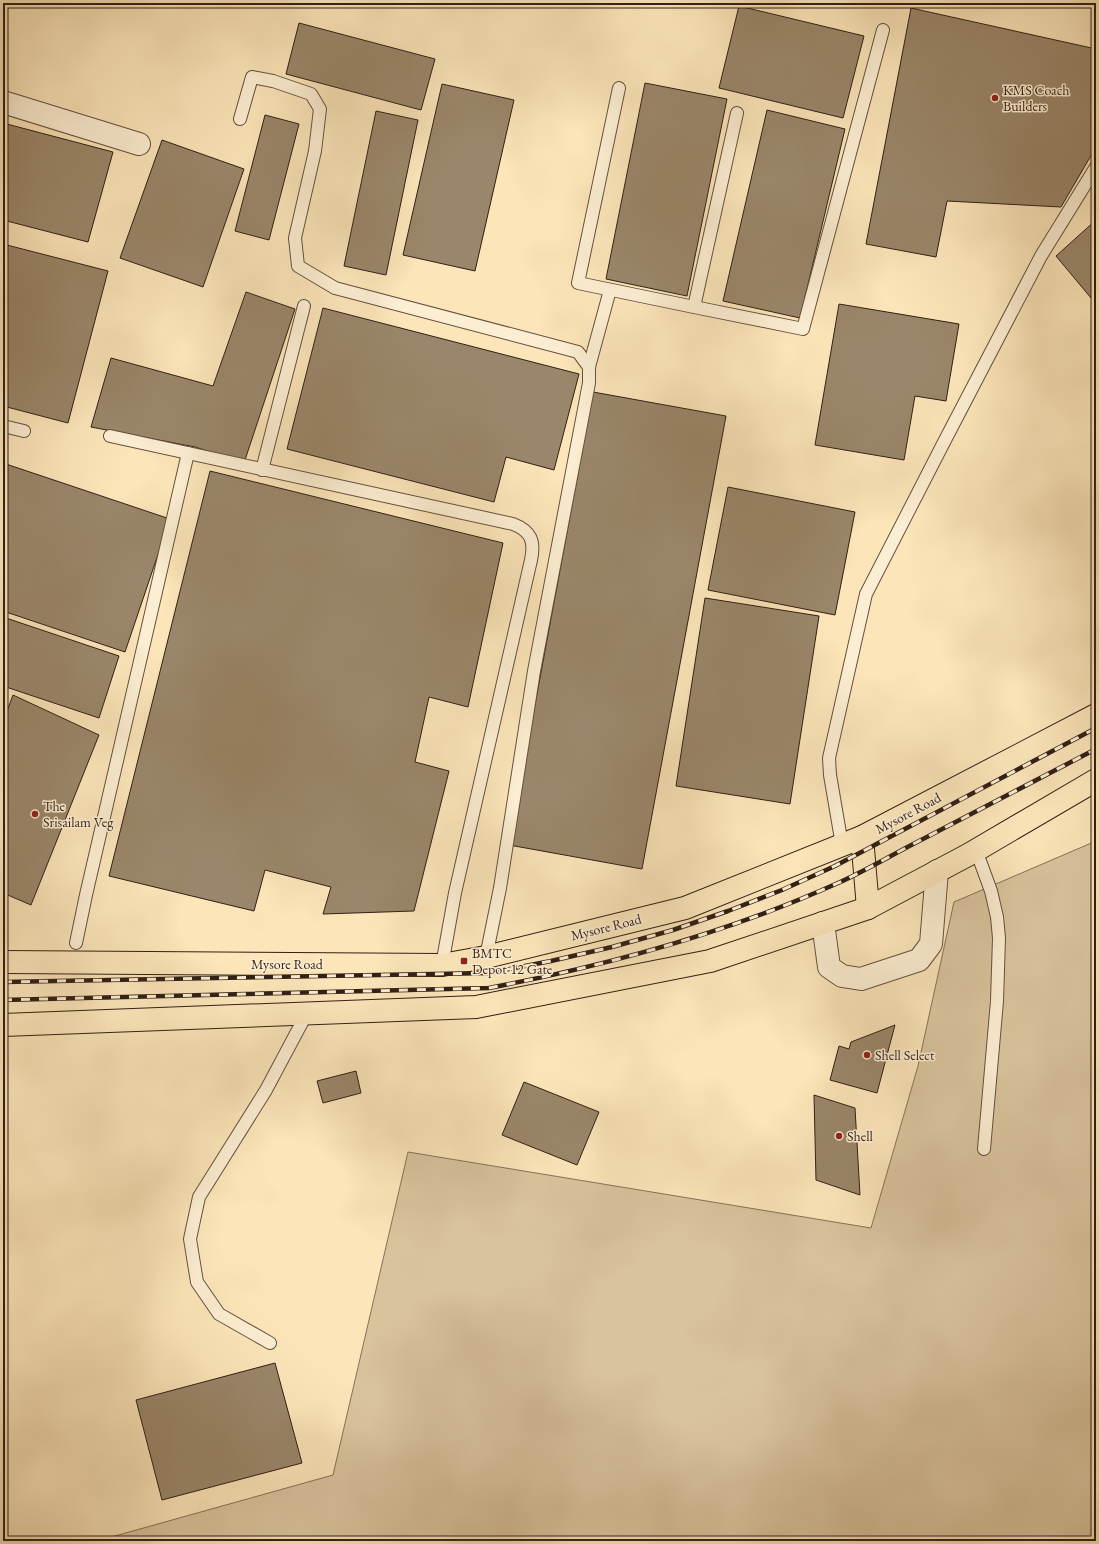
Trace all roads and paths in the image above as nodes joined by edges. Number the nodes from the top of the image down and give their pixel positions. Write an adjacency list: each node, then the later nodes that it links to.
1 (883, 30): 10 (lane)
2 (619, 88): 8 (lane)
3 (3, 102): 6 (street)
4 (737, 113): 10 (lane)
5 (240, 119): 11 (lane)
6 (139, 144)
7 (1096, 167): 20 (lane)
8 (610, 290): 10 (lane); 11 (lane)
9 (304, 306): 16 (lane)
10 (694, 307)
11 (589, 367): 26 (lane)
12 (3, 426): 13 (lane)
13 (24, 431)
14 (110, 436): 15 (lane)
15 (188, 453): 16 (lane); 25 (lane)
16 (262, 470): 28 (lane)
17 (1096, 715): 19 (highway, Mysore Road)
18 (1096, 780): 21 (highway)
19 (862, 837): 20 (highway, Mysore Road); 23 (highway)
20 (842, 845): 26 (highway, Mysore Road)
21 (976, 850): 22 (highway); 31 (lane)
22 (937, 871): 23 (highway); 24 (street)
23 (868, 908): 24 (highway)
24 (823, 923): 29 (highway)
25 (76, 943)
26 (486, 957): 28 (highway, Mysore Road)
27 (3, 962): 28 (highway, Mysore Road)
28 (442, 965)
29 (308, 1013): 30 (highway); 32 (lane)
30 (3, 1026)
31 (984, 1149)
32 (270, 1343)

